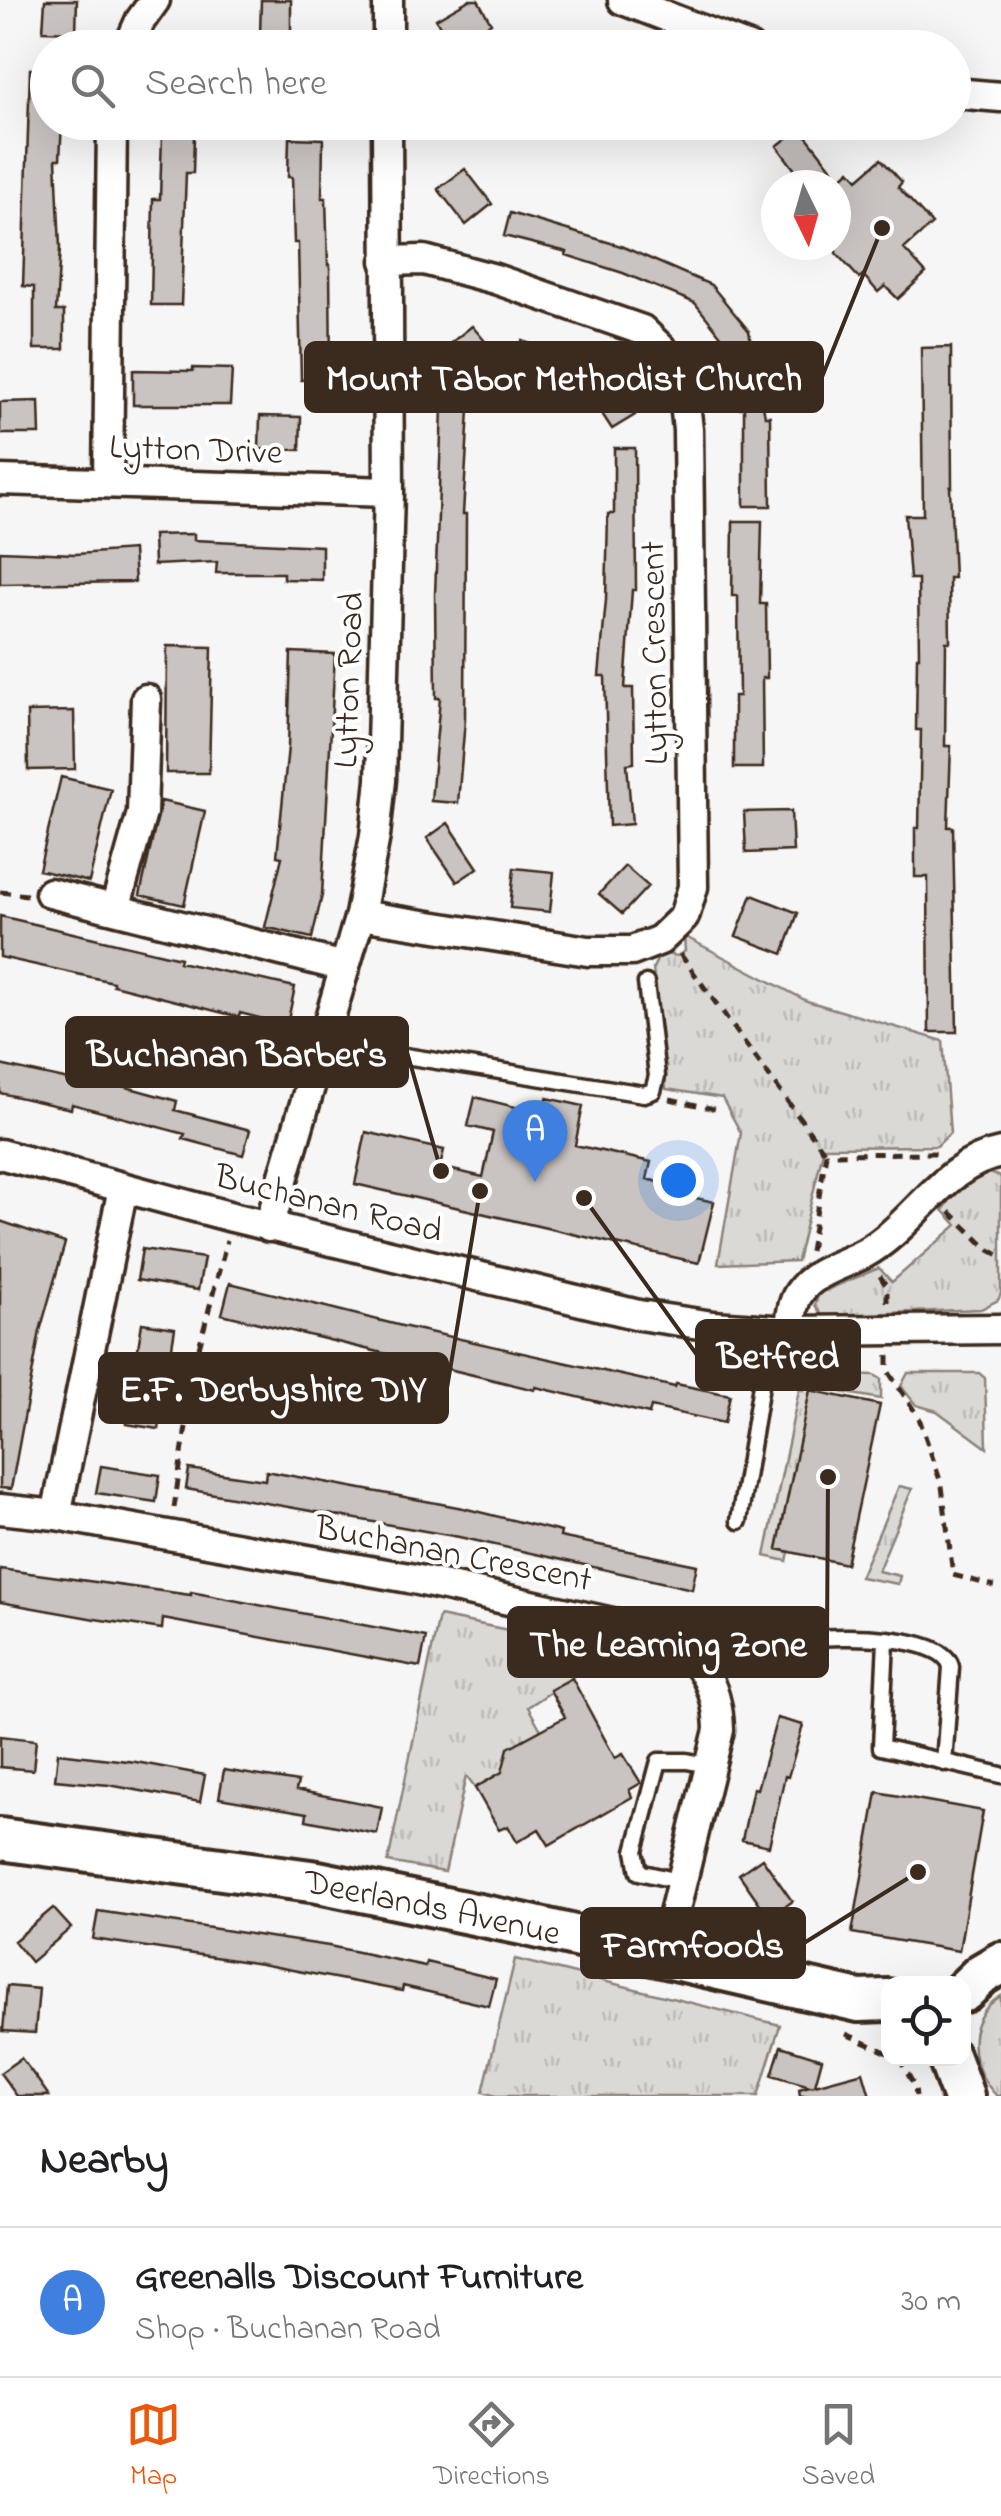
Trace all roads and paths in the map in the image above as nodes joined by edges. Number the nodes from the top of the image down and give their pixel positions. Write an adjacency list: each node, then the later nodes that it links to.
1 (155, 0): 4 (street)
2 (388, 0): 5 (street)
3 (624, 0): 6 (street)
4 (136, 30)
5 (388, 30)
6 (702, 30)
7 (971, 94): 8 (street)
8 (1001, 97)
9 (112, 140): 13 (street)
10 (387, 140): 11 (street, Lytton Road)
11 (386, 260): 14 (street, Lytton Road); 19 (street, Lytton Crescent)
12 (0, 480): 13 (street, Lytton Drive)
13 (108, 483): 14 (street, Lytton Drive)
14 (390, 492): 18 (street, Lytton Road)
15 (146, 699): 17 (street)
16 (50, 893): 17 (street)
17 (115, 909): 20 (street)
18 (360, 915): 19 (street); 20 (street, Lytton Road)
19 (667, 935): 26 (path)
20 (345, 967): 22 (street, Lytton Road)
21 (646, 982): 23 (lane)
22 (323, 1043): 23 (lane); 31 (street, Lytton Road)
23 (654, 1091): 24 (path)
24 (719, 1110)
25 (0, 1154): 28 (street, Buchanan Road)
26 (826, 1154): 27 (path); 34 (path)
27 (990, 1156): 29 (street)
28 (122, 1188): 30 (street, Buchanan Road); 39 (street)
29 (932, 1195): 32 (street); 33 (path)
30 (232, 1218): 31 (street, Buchanan Road); 41 (path)
31 (269, 1226): 36 (street, Buchanan Road)
32 (866, 1252): 34 (street); 37 (path)
33 (1001, 1256)
34 (811, 1280): 36 (street)
35 (1001, 1329): 37 (street, Buchanan Road)
36 (780, 1330): 37 (street, Buchanan Road); 40 (lane)
37 (887, 1331): 42 (path)
38 (0, 1508): 39 (street, Buchanan Crescent)
39 (56, 1516): 41 (street, Buchanan Crescent)
40 (739, 1521)
41 (171, 1536): 46 (street, Buchanan Crescent)
42 (994, 1586)
43 (886, 1640): 44 (lane); 45 (lane); 45 (lane)
44 (780, 1648)
45 (944, 1763): 47 (lane)
46 (712, 1766): 49 (street, Buchanan Crescent); 49 (lane)
47 (1001, 1775)
48 (0, 1839): 50 (street, Deerlands Avenue)
49 (682, 1882): 50 (street, Buchanan Crescent)
50 (664, 1958): 51 (street, Deerlands Avenue)
51 (879, 2007)
52 (903, 2066): 53 (path)
53 (916, 2096)

